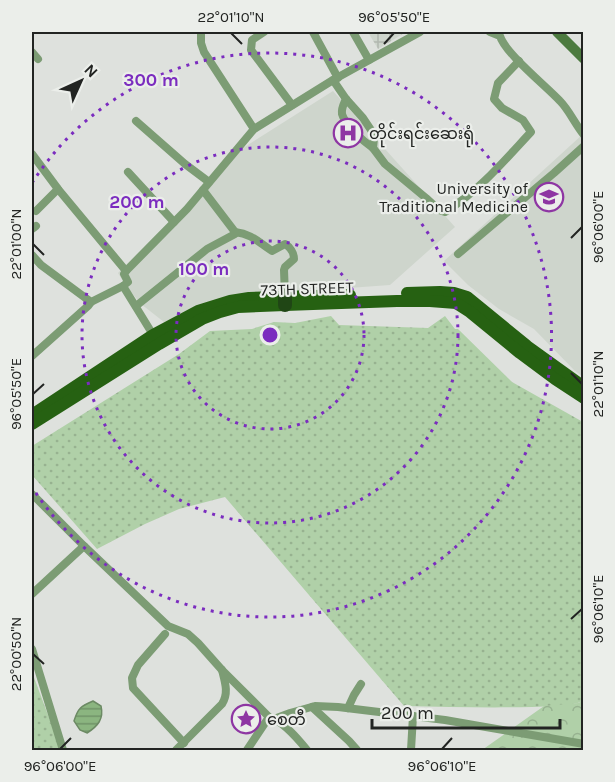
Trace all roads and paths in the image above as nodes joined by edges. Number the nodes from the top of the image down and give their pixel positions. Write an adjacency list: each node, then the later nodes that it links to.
1 (201, 32): 17 (street)
2 (264, 32): 15 (street)
3 (313, 32): 13 (street)
4 (353, 32): 11 (street)
5 (420, 32): 11 (street)
6 (490, 32): 12 (street)
7 (557, 32): 10 (street)
8 (32, 52): 9 (street)
9 (38, 59)
10 (584, 59)
11 (369, 60): 13 (street)
12 (519, 61): 18 (street); 20 (street)
13 (335, 79): 14 (street); 15 (street)
14 (346, 99): 20 (street); 20 (street)
15 (292, 105): 17 (street)
16 (136, 121): 23 (street)
17 (254, 129): 23 (street)
18 (584, 135)
19 (584, 146): 29 (street)
20 (373, 148)
21 (33, 158): 24 (street)
22 (128, 172): 27 (street)
23 (209, 182): 25 (street)
24 (57, 189): 26 (street); 31 (street)
25 (203, 190): 27 (street); 28 (street)
26 (36, 211)
27 (174, 222): 31 (street)
28 (235, 232): 33 (street); 35 (street)
29 (458, 254)
30 (32, 255): 34 (street)
31 (126, 271): 32 (street)
32 (123, 286): 34 (street); 35 (street)
33 (285, 301): 36 (main road, 73TH STREET); 38 (main road, 73TH STREET); 39 (main road, 73TH STREET)
34 (91, 302): 37 (street)
35 (136, 306): 36 (street)
36 (156, 339): 40 (main road, 73TH STREET); 41 (main road, 73TH STREET)
37 (32, 356)
38 (584, 387)
39 (584, 398)
40 (32, 415)
41 (32, 424)
42 (32, 494): 43 (street)
43 (84, 546): 44 (street); 47 (street)
44 (32, 594)
45 (165, 634): 53 (street)
46 (32, 649): 55 (street)
47 (222, 670): 52 (street); 53 (street)
48 (361, 684): 50 (street)
49 (312, 707): 50 (street); 52 (street); 59 (street)
50 (348, 708): 51 (street)
51 (413, 716): 54 (street); 60 (street)
52 (272, 718): 57 (street); 58 (street)
53 (184, 743): 56 (street)
54 (584, 744)
55 (63, 750)
56 (176, 750)
57 (247, 750)
58 (307, 750)
59 (357, 750)
60 (411, 750)

